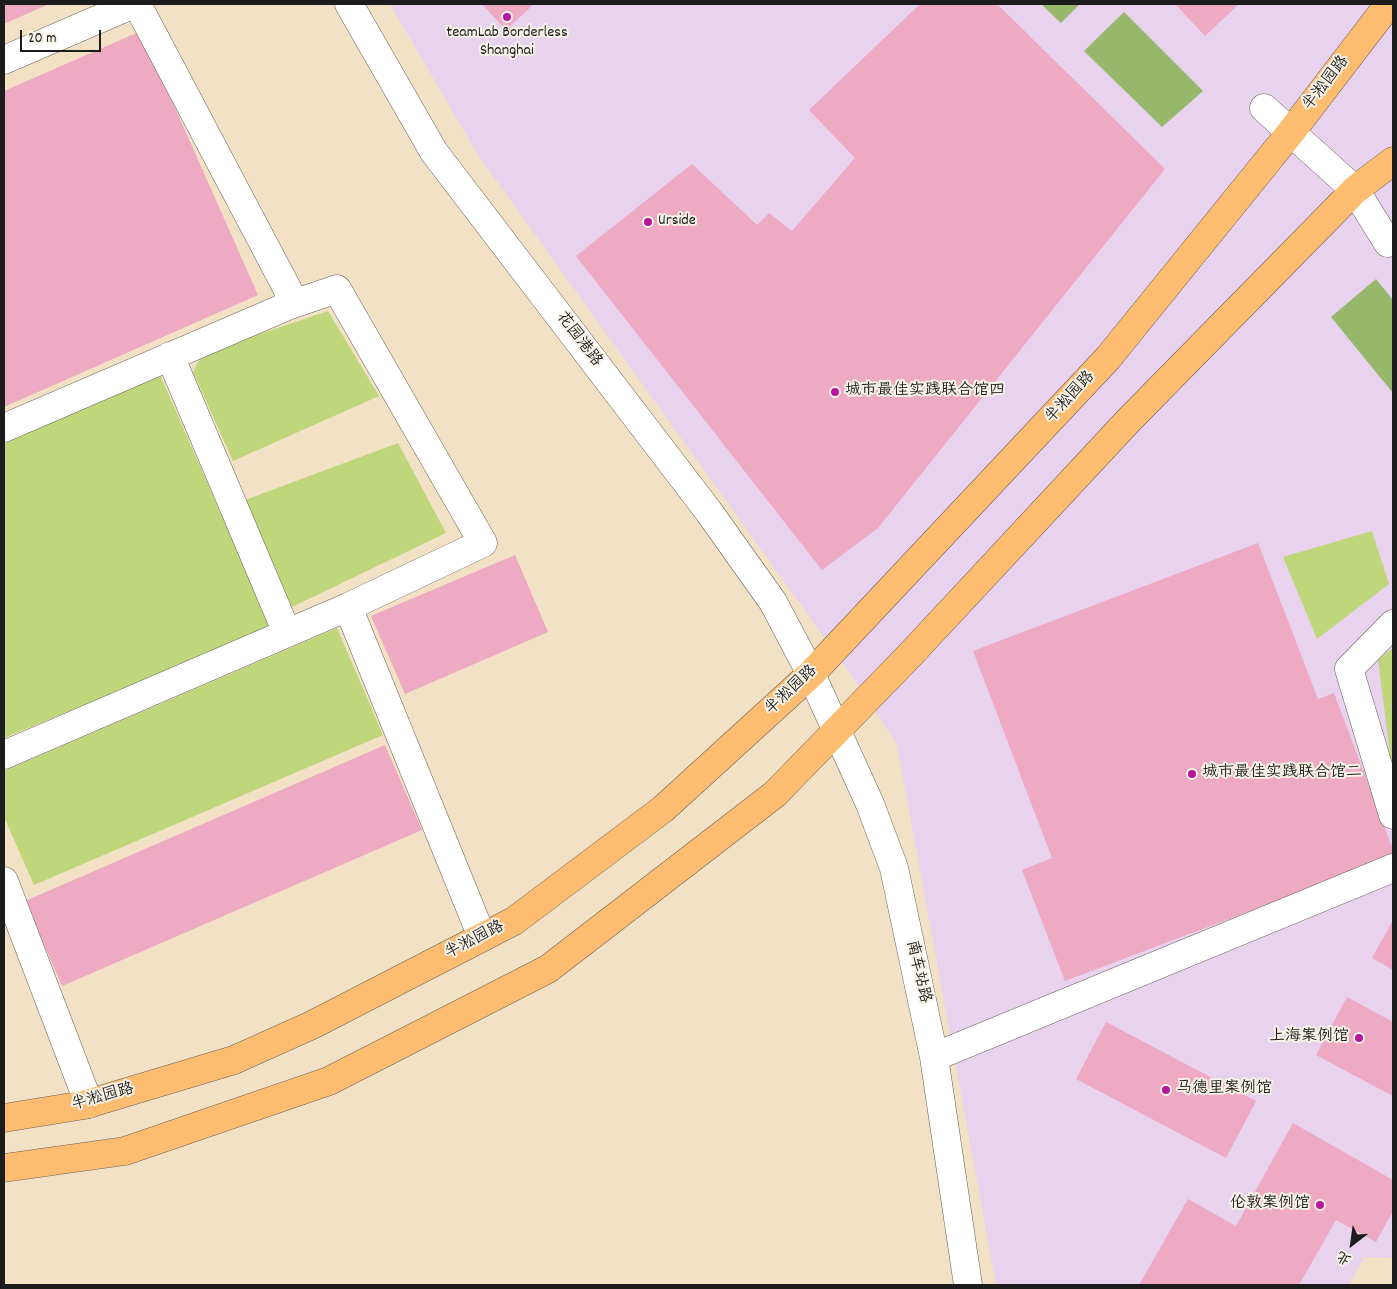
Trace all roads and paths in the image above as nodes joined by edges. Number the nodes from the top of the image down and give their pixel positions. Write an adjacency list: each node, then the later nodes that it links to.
1 (136, 4): 4 (street); 10 (street)
2 (349, 4): 16 (street, 花园港路)
3 (1389, 4): 6 (main road, 半淞园路)
4 (4, 60)
5 (1264, 108): 6 (street)
6 (1290, 132): 8 (street); 16 (main road, 半淞园路)
7 (1393, 161): 8 (main road)
8 (1355, 190): 9 (street); 17 (main road)
9 (1388, 243)
10 (290, 305): 11 (street); 13 (street)
11 (170, 356): 12 (street); 15 (street)
12 (4, 428)
13 (348, 607): 15 (street); 22 (street)
14 (1393, 624): 19 (street)
15 (287, 632): 18 (street)
16 (811, 674): 17 (street, 南车站路); 22 (main road, 半淞园路)
17 (838, 731): 23 (street, 南车站路); 26 (main road)
18 (4, 756)
19 (1393, 815)
20 (1393, 868): 23 (street)
21 (4, 881): 24 (street)
22 (482, 937): 24 (main road, 半淞园路)
23 (934, 1057): 27 (street, 南车站路)
24 (89, 1104): 25 (main road, 半淞园路)
25 (4, 1118)
26 (4, 1168)
27 (968, 1285)

